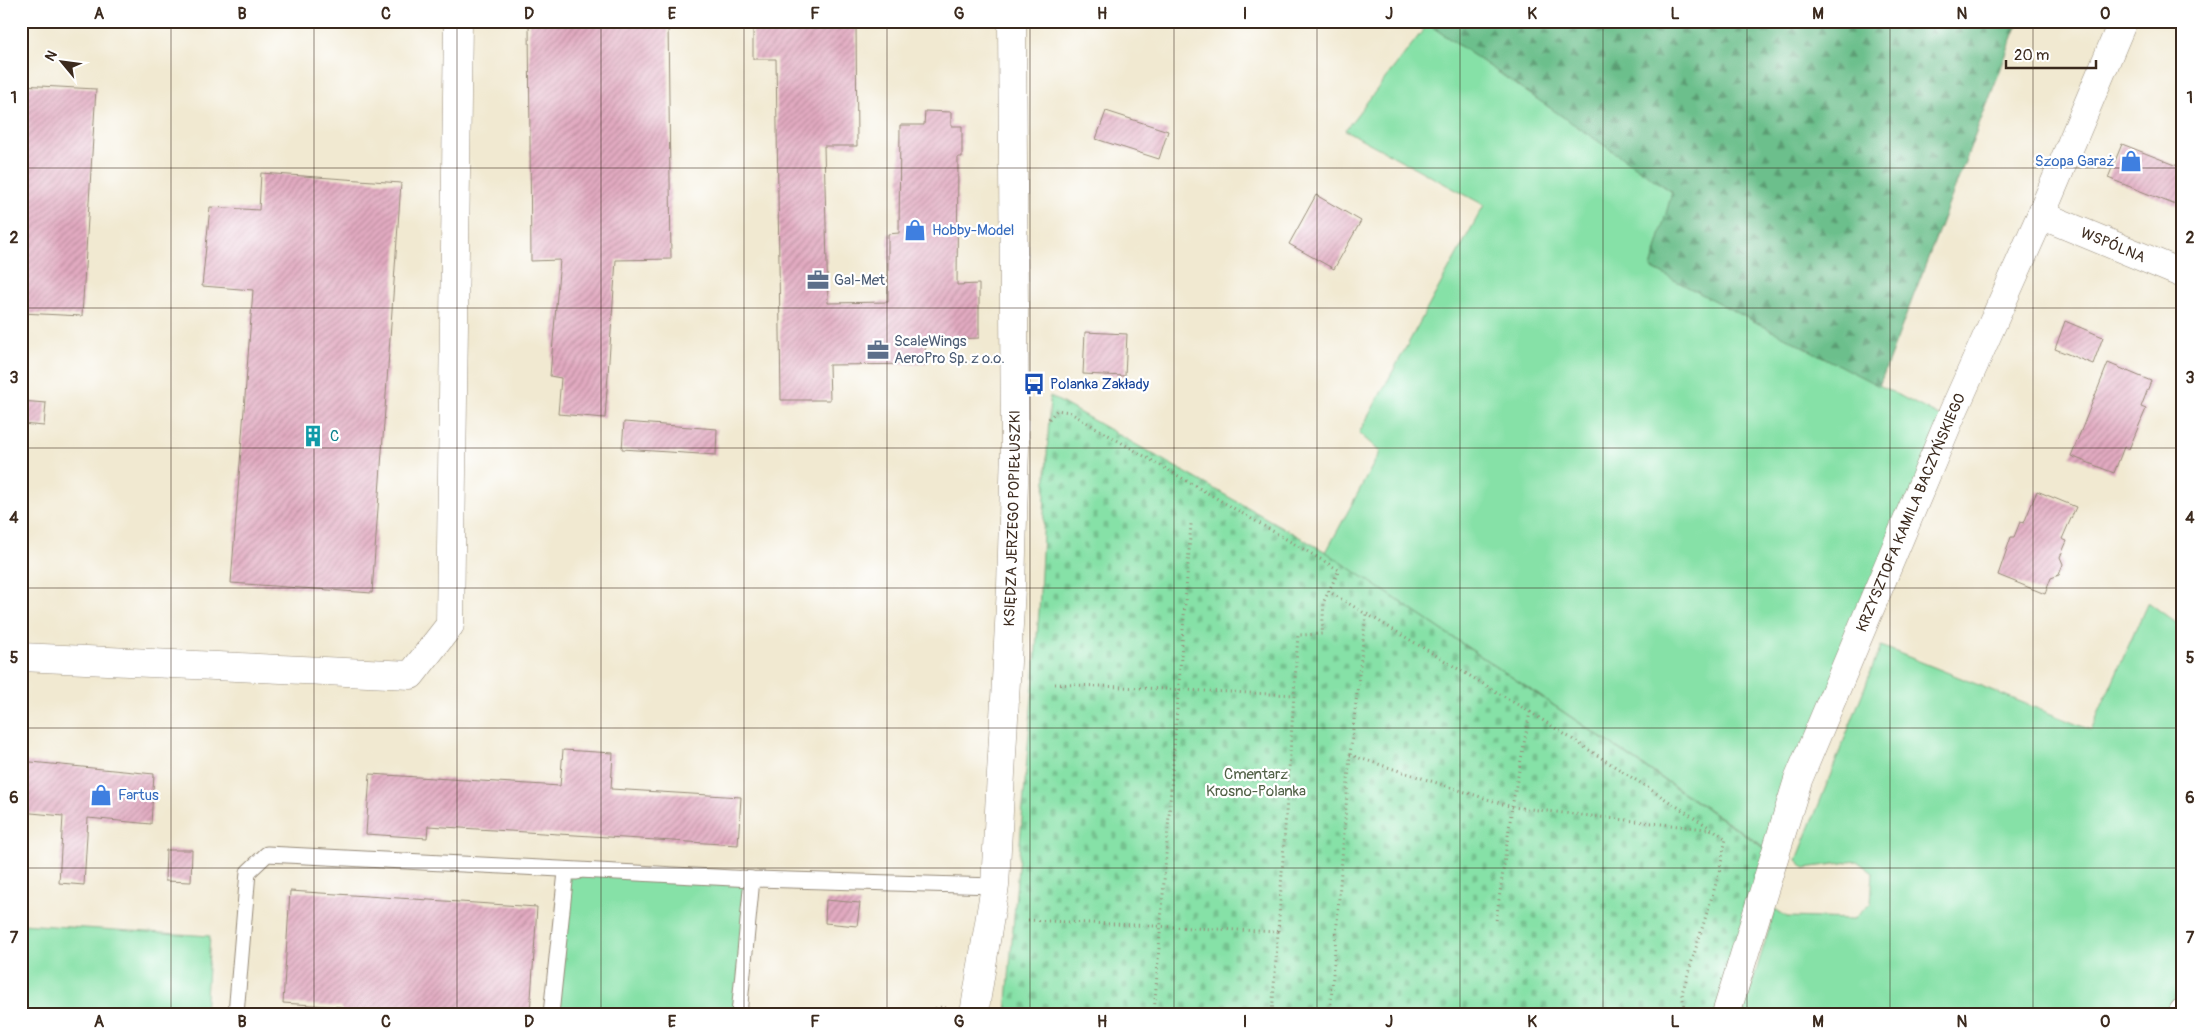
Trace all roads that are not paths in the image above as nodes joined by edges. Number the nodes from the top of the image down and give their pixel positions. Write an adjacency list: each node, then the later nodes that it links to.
1 (458, 21): 6 (street)
2 (1012, 21): 8 (street, KSIĘDZA JERZEGO POPIEŁUSZKI)
3 (2123, 21): 4 (street, KRZYSZTOFA KAMILA BACZYŃSKIEGO)
4 (2042, 215): 5 (street, WSPÓLNA); 13 (street, KRZYSZTOFA KAMILA BACZYŃSKIEGO)
5 (2183, 274)
6 (21, 657)
7 (752, 879): 8 (lane); 9 (lane); 10 (lane); 11 (lane)
8 (996, 886): 12 (street, KSIĘDZA JERZEGO POPIEŁUSZKI)
9 (236, 1014)
10 (552, 1014)
11 (739, 1014)
12 (974, 1014)
13 (1726, 1014)

